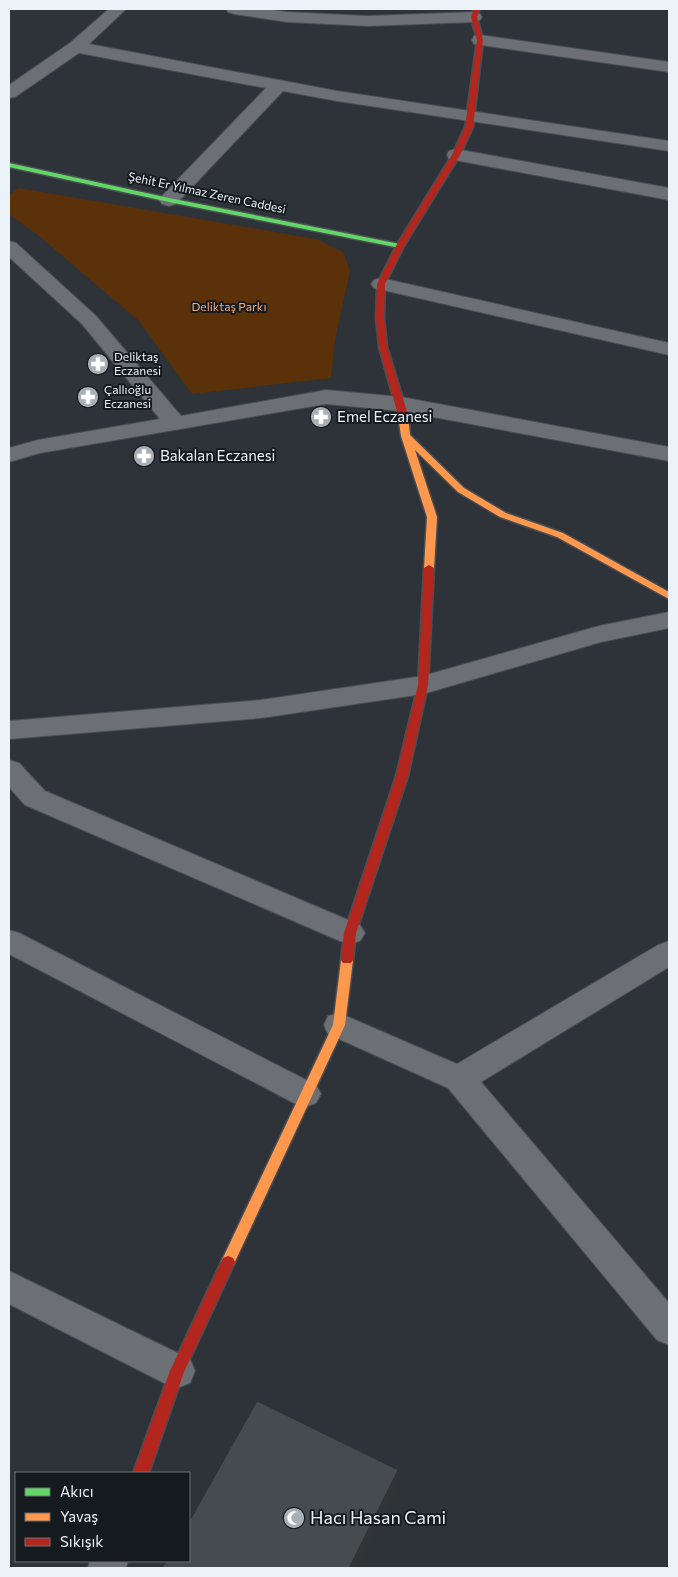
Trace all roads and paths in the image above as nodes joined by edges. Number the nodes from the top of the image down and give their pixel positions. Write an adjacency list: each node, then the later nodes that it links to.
1 (118, 9): 5 (street)
2 (234, 9): 3 (street)
3 (475, 13): 4 (street)
4 (480, 40): 6 (street); 9 (street)
5 (76, 47): 7 (street); 8 (street)
6 (669, 67)
7 (279, 85): 9 (street); 14 (street)
8 (9, 93)
9 (471, 116): 10 (street); 11 (street)
10 (669, 146)
11 (456, 155): 13 (street); 15 (street)
12 (9, 165): 14 (street, Şehit Er Yılmaz Zeren Caddesi)
13 (669, 194)
14 (170, 200): 15 (street, Şehit Er Yılmaz Zeren Caddesi)
15 (400, 246): 17 (street)
16 (9, 247): 20 (street)
17 (381, 284): 18 (street); 19 (street)
18 (669, 349)
19 (401, 404): 20 (street); 21 (street); 22 (street)
20 (175, 423): 23 (street)
21 (406, 436): 24 (street); 26 (street)
22 (669, 454)
23 (9, 455)
24 (669, 596)
25 (669, 620): 26 (street)
26 (423, 685): 27 (street); 29 (street)
27 (9, 730)
28 (9, 770): 29 (street)
29 (350, 933): 32 (street)
30 (9, 941): 34 (street)
31 (669, 953): 33 (street)
32 (339, 1025): 33 (street); 34 (street)
33 (460, 1079): 36 (street)
34 (305, 1094): 37 (street)
35 (9, 1286): 37 (street)
36 (669, 1329)
37 (177, 1371): 38 (street)
38 (141, 1472)

